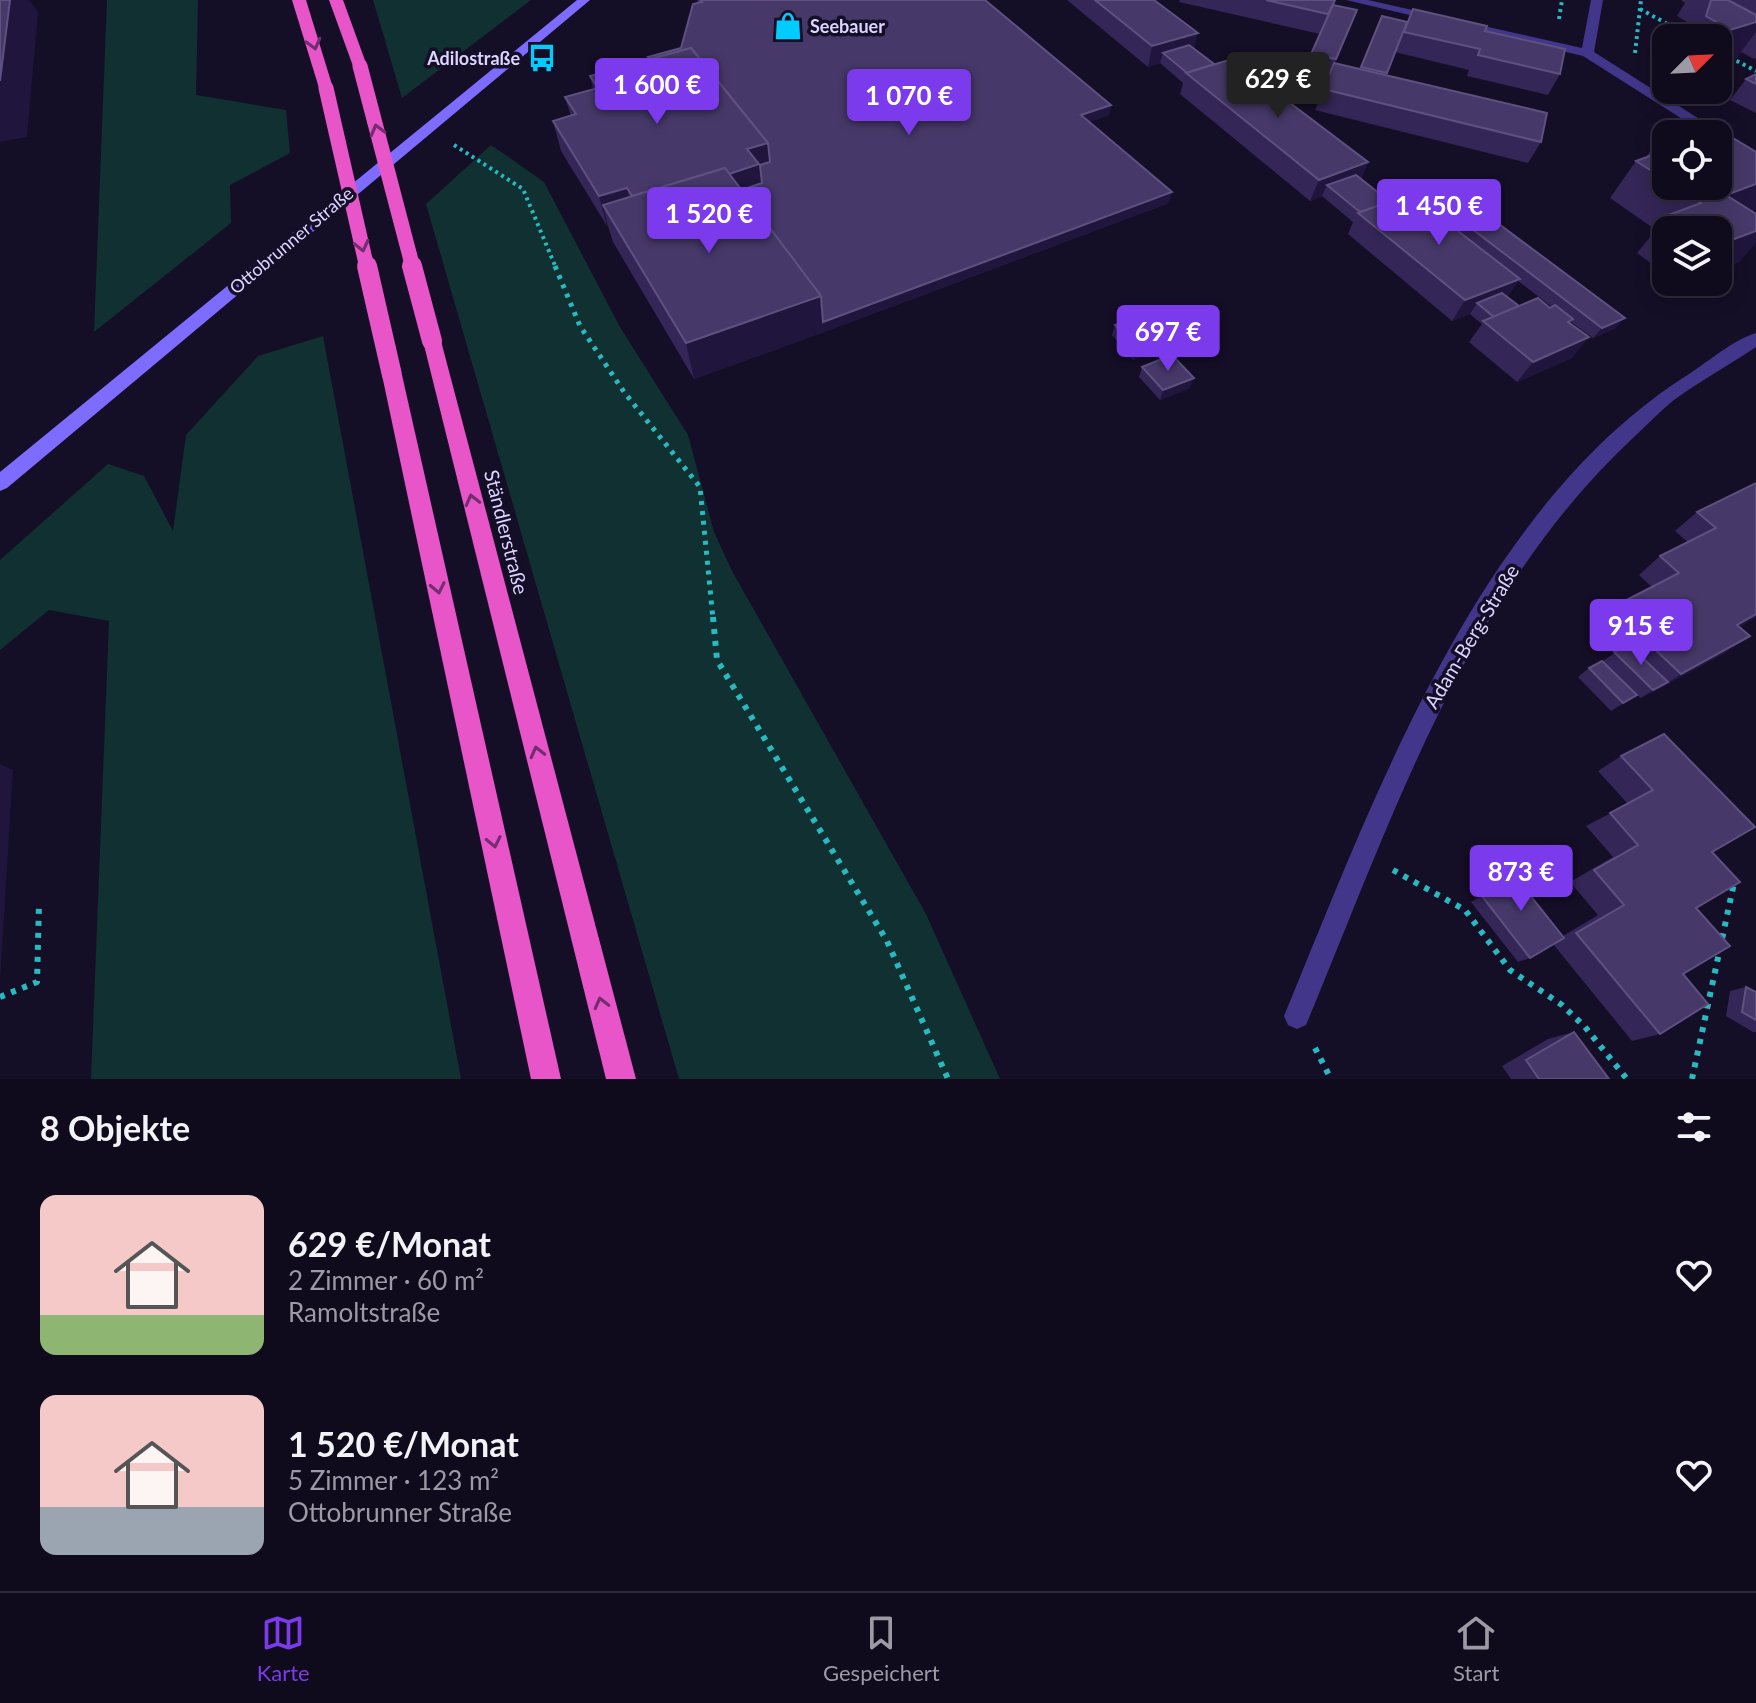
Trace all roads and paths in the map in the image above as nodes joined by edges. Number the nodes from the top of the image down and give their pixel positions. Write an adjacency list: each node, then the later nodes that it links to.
1 (299, 0): 22 (highway, one-way to 22, bridge)
2 (336, 0): 23 (highway, Ständlerstraße, one-way to 2, bridge)
3 (584, 0): 16 (main road, Ottobrunner Straße)
4 (1352, 0): 9 (street)
5 (1597, 0): 9 (street)
6 (1641, 0): 7 (path)
7 (1640, 9): 8 (path); 12 (path)
8 (1667, 24)
9 (1587, 53): 12 (street)
10 (1732, 58): 11 (path)
11 (1756, 71)
12 (1631, 81): 13 (street)
13 (1694, 120)
14 (453, 145): 24 (path)
15 (1756, 339): 17 (street, Adam-Berg-Straße)
16 (0, 483)
17 (1363, 855): 21 (street, Adam-Berg-Straße); 25 (path)
18 (1734, 883): 26 (path)
19 (39, 904): 20 (path)
20 (0, 997)
21 (1297, 1016)
22 (546, 1079)
23 (621, 1079)
24 (948, 1079)
25 (1627, 1079)
26 (1692, 1079)

